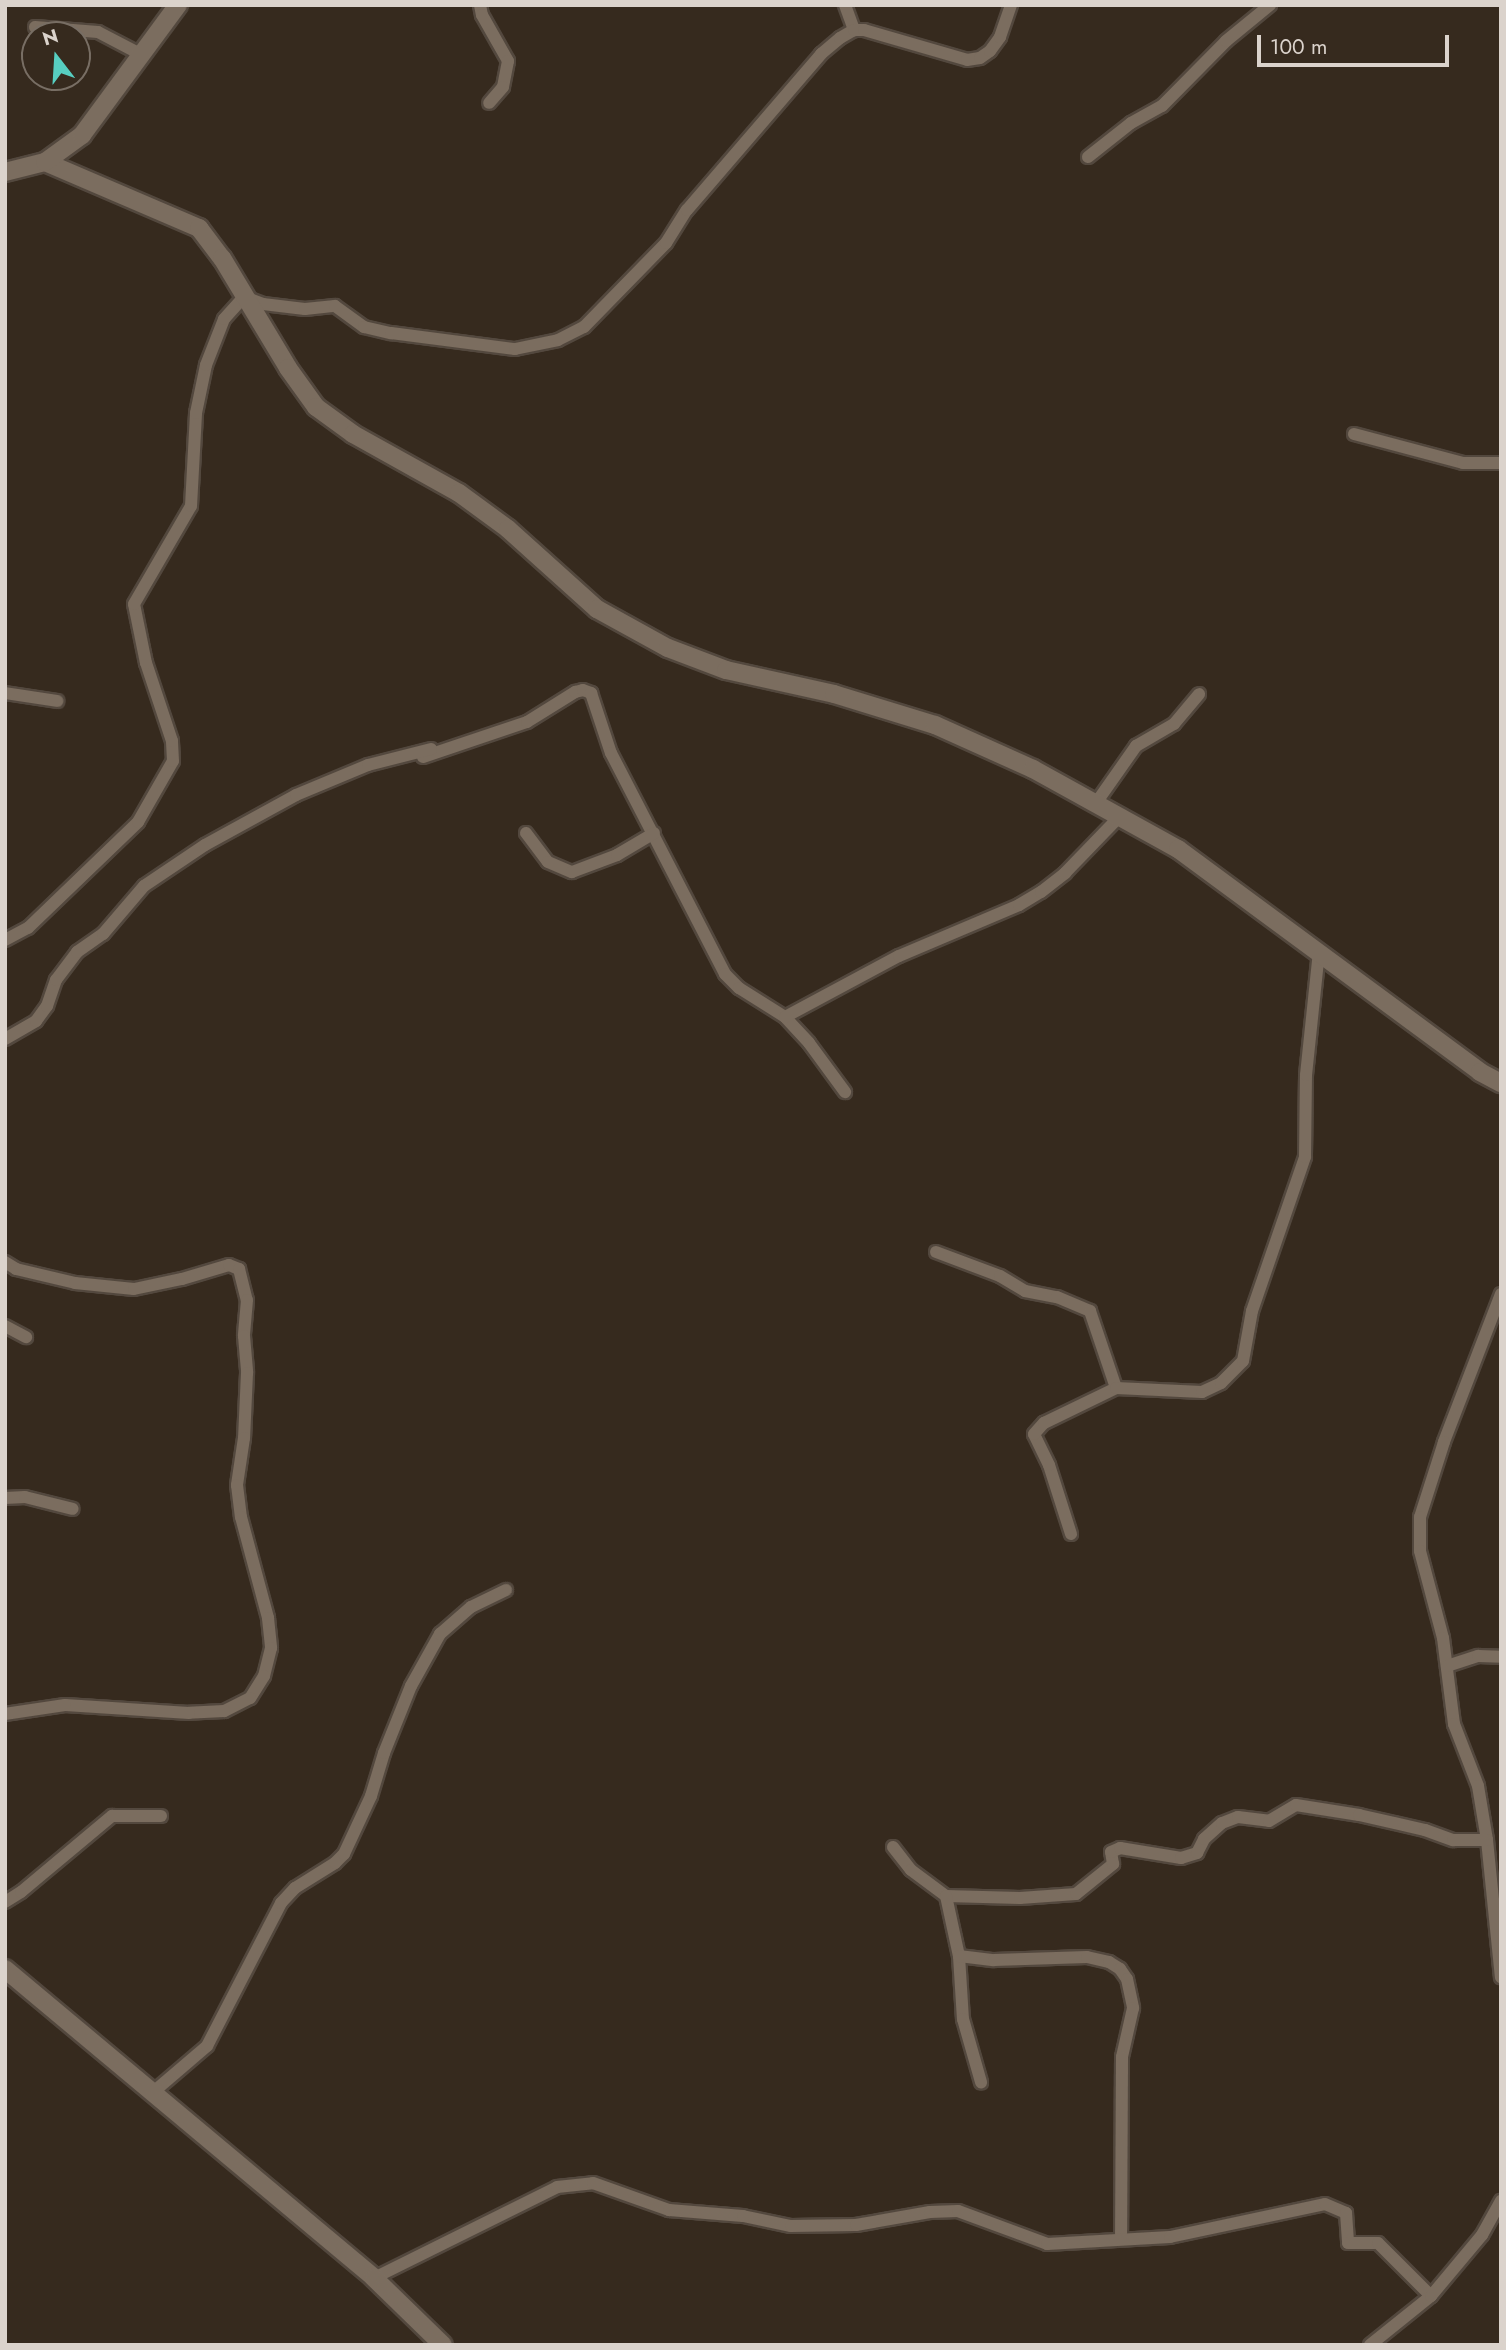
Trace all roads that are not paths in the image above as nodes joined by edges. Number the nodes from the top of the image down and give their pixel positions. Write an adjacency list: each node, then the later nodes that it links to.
1 (178, 5): 8 (street)
2 (480, 5): 9 (street)
3 (845, 5): 6 (street)
4 (1011, 5): 6 (street)
5 (1270, 5): 10 (street)
6 (854, 30): 13 (street)
7 (91, 31): 8 (street)
8 (142, 55): 11 (street)
9 (489, 103)
10 (1088, 157)
11 (45, 162): 12 (street); 13 (street)
12 (5, 172)
13 (244, 297): 21 (street); 25 (street)
14 (1354, 434): 15 (street)
15 (1501, 463)
16 (5, 693): 18 (street)
17 (1199, 694): 21 (street)
18 (57, 701)
19 (448, 748): 20 (street); 24 (street); 28 (street)
20 (423, 757)
21 (1096, 803): 22 (street)
22 (1120, 816): 26 (street); 27 (street)
23 (526, 833): 24 (street)
24 (654, 833): 27 (street)
25 (5, 940)
26 (1319, 951): 29 (street); 36 (street)
27 (785, 1017): 30 (street)
28 (5, 1039)
29 (1501, 1083)
30 (845, 1092)
31 (936, 1252): 36 (street)
32 (5, 1262): 43 (street)
33 (1501, 1294): 42 (street)
34 (5, 1326): 35 (street)
35 (26, 1337)
36 (1116, 1388): 39 (street)
37 (5, 1498): 38 (street)
38 (74, 1509)
39 (1071, 1534)
40 (506, 1590): 53 (street)
41 (1501, 1657): 42 (street)
42 (1447, 1666): 45 (street)
43 (5, 1714)
44 (161, 1816): 48 (street)
45 (1487, 1840): 47 (street); 51 (street)
46 (893, 1847): 47 (street)
47 (946, 1896): 49 (street)
48 (5, 1902)
49 (959, 1956): 52 (street); 55 (street)
50 (5, 1969): 53 (street)
51 (1501, 1978)
52 (981, 2081)
53 (152, 2094): 56 (street)
54 (1501, 2202): 57 (street)
55 (1121, 2238): 56 (street); 57 (street)
56 (374, 2278): 58 (street)
57 (1431, 2296): 59 (street)
58 (443, 2345)
59 (1370, 2345)

